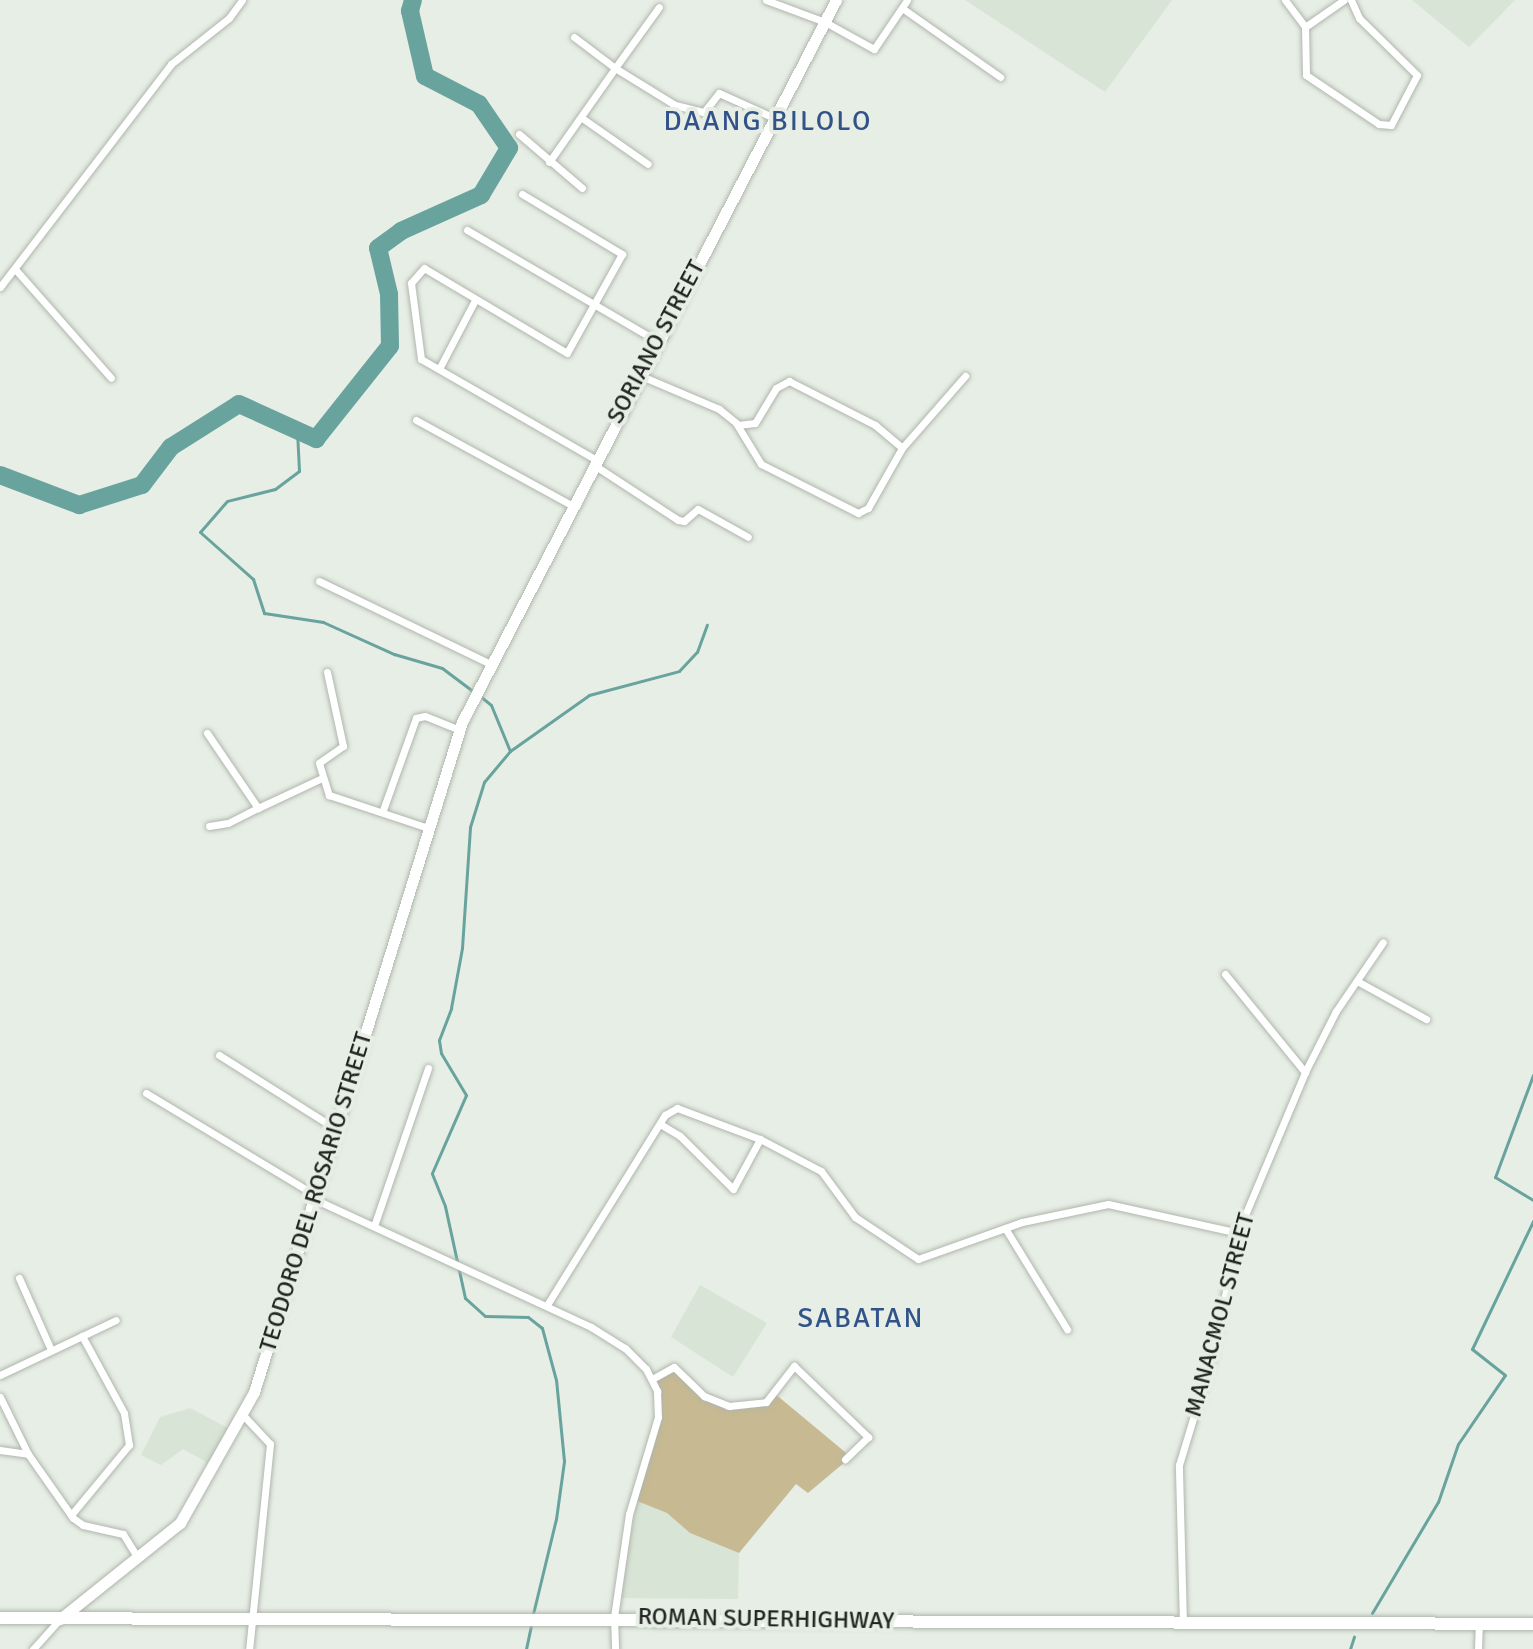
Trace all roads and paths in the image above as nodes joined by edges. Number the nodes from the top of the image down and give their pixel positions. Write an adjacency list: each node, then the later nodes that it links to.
1 (242, 0): 23 (street)
2 (766, 0): 10 (street)
3 (836, 0): 10 (main road, SORIANO STREET)
4 (907, 0): 9 (street)
5 (1285, 0): 11 (street)
6 (1344, 0): 11 (street)
7 (1351, 0): 11 (street)
8 (659, 7): 13 (street)
9 (902, 8): 10 (street); 14 (street)
10 (825, 22): 16 (main road, SORIANO STREET)
11 (1305, 27)
12 (574, 37): 13 (street)
13 (615, 68): 15 (street); 16 (street)
14 (1000, 77)
15 (582, 118): 18 (street); 19 (street)
16 (774, 118): 27 (main road, SORIANO STREET)
17 (519, 134): 18 (street)
18 (549, 162): 20 (street)
19 (648, 164)
20 (582, 188)
21 (522, 194): 26 (street)
22 (467, 230): 26 (street)
23 (15, 269): 24 (street); 31 (street)
24 (0, 287)
25 (475, 300): 26 (street); 28 (street); 28 (street)
26 (595, 303): 27 (street)
27 (657, 341): 29 (main road, SORIANO STREET)
28 (439, 369): 35 (street)
29 (639, 375): 33 (street); 35 (main road, SORIANO STREET)
30 (965, 376): 34 (street)
31 (111, 378)
32 (416, 420): 36 (street)
33 (738, 425): 34 (street); 34 (street)
34 (902, 448)
35 (594, 462): 36 (main road, SORIANO STREET); 37 (street)
36 (571, 505): 39 (main road, SORIANO STREET)
37 (748, 537)
38 (319, 581): 39 (street)
39 (489, 663): 41 (main road, SORIANO STREET)
40 (327, 672): 44 (street)
41 (471, 701): 42 (main road, TEODORO DEL ROSARIO STREET)
42 (459, 730): 46 (street); 48 (main road, TEODORO DEL ROSARIO STREET)
43 (207, 733): 45 (street)
44 (320, 779): 45 (street); 46 (street)
45 (258, 808): 47 (street)
46 (383, 810): 48 (street)
47 (209, 826)
48 (425, 827): 58 (main road, TEODORO DEL ROSARIO STREET)
49 (1383, 942): 51 (street, MANACMOL STREET)
50 (1225, 974): 55 (street)
51 (1357, 981): 52 (street); 55 (street, MANACMOL STREET)
52 (1426, 1019)
53 (219, 1055): 58 (street)
54 (428, 1068): 61 (street)
55 (1305, 1072): 63 (street, MANACMOL STREET)
56 (146, 1093): 60 (street)
57 (660, 1124): 59 (street); 59 (street); 65 (street)
58 (336, 1129): 60 (main road, TEODORO DEL ROSARIO STREET)
59 (760, 1139): 62 (street)
60 (315, 1197): 61 (street); 73 (main road, TEODORO DEL ROSARIO STREET)
61 (374, 1226): 65 (street)
62 (1005, 1228): 63 (street); 67 (street)
63 (1239, 1233): 83 (street, MANACMOL STREET)
64 (19, 1278): 69 (street)
65 (547, 1305): 71 (street)
66 (116, 1320): 68 (street)
67 (1067, 1329)
68 (82, 1336): 69 (street); 77 (street)
69 (51, 1350): 70 (street)
70 (0, 1375)
71 (652, 1379): 76 (street); 80 (street)
72 (0, 1397): 75 (street)
73 (242, 1414): 78 (main road, TEODORO DEL ROSARIO STREET); 79 (street)
74 (0, 1450): 75 (street)
75 (28, 1454): 77 (street)
76 (845, 1459)
77 (71, 1515): 78 (street)
78 (137, 1556): 82 (main road, TEODORO DEL ROSARIO STREET)
79 (254, 1617): 80 (main road, ROMAN SUPERHIGHWAY); 82 (main road, ROMAN SUPERHIGHWAY); 87 (street)
80 (614, 1617): 83 (main road, ROMAN SUPERHIGHWAY); 88 (street)
81 (0, 1618): 82 (main road, ROMAN SUPERHIGHWAY)
82 (60, 1619): 86 (street)
83 (1183, 1623): 84 (main road, ROMAN SUPERHIGHWAY)
84 (1479, 1624): 85 (main road, ROMAN SUPERHIGHWAY); 89 (street)
85 (1533, 1624)
86 (33, 1649)
87 (249, 1649)
88 (615, 1649)
89 (1478, 1649)

